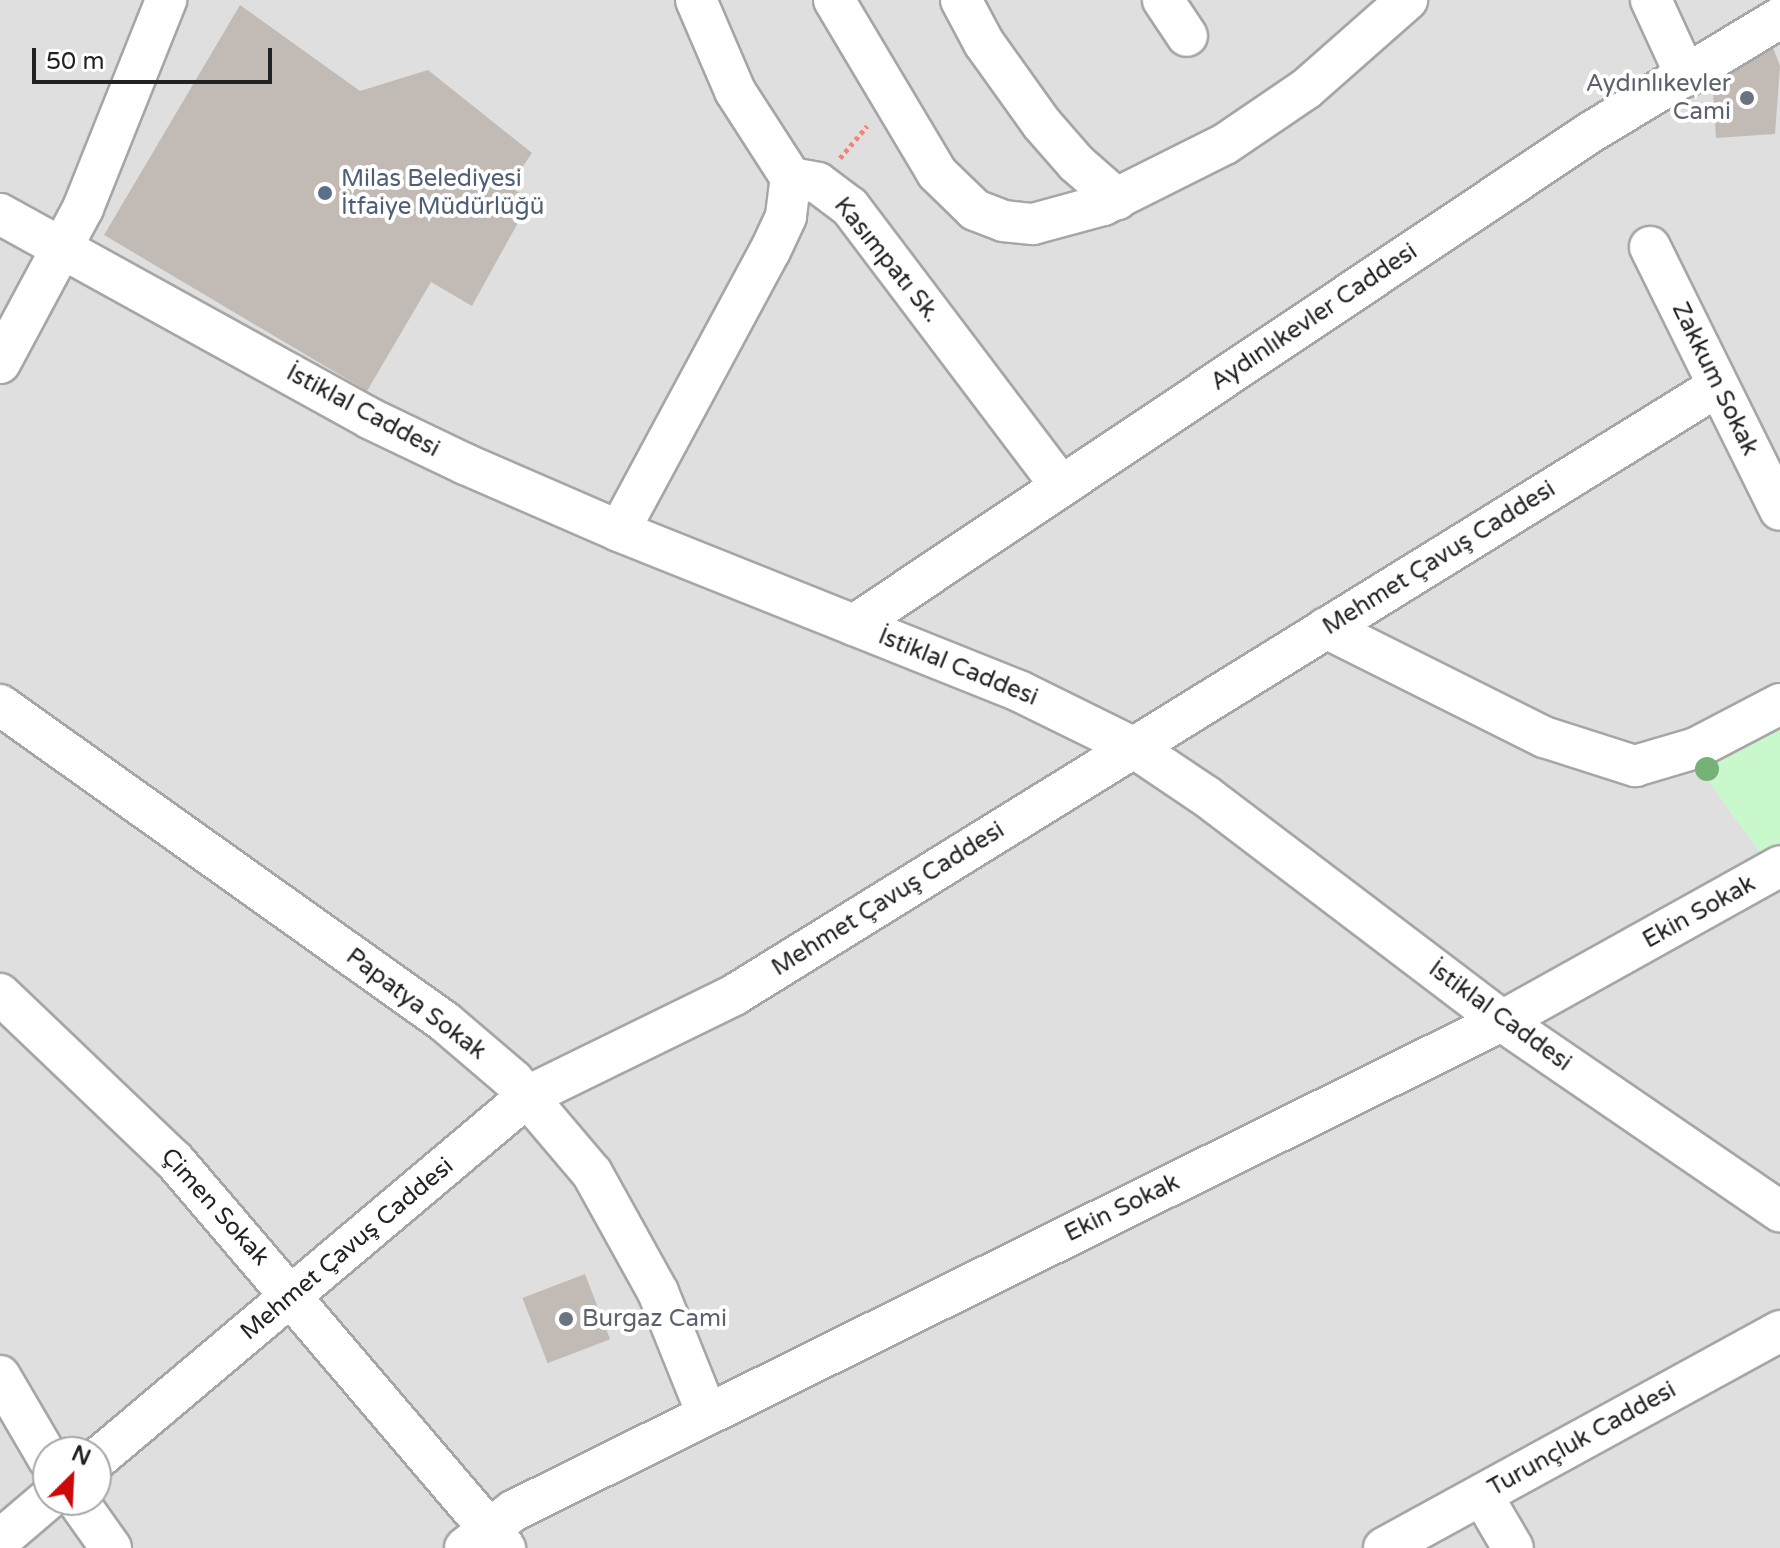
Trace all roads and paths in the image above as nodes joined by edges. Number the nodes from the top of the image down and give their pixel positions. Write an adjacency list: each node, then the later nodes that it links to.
1 (166, 0): 15 (street)
2 (696, 0): 12 (street, Kasımpatı Sk.)
3 (834, 0): 11 (street)
4 (961, 0): 13 (street)
5 (1163, 0): 9 (street)
6 (1407, 0): 13 (street)
7 (1651, 0): 10 (street)
8 (1780, 18): 10 (street, Aydınlıkevler Caddesi)
9 (1187, 36)
10 (1686, 76): 19 (street, Aydınlıkevler Caddesi)
11 (890, 100): 12 (path); 13 (street)
12 (805, 180): 19 (street, Kasımpatı Sk.); 21 (street)
13 (1117, 199)
14 (0, 214): 15 (street, İstiklal Caddesi)
15 (64, 246): 17 (street); 21 (street, İstiklal Caddesi)
16 (1650, 247): 18 (street, Zakkum Sokak)
17 (0, 363)
18 (1718, 386): 20 (street, Zakkum Sokak); 23 (street, Mehmet Çavuş Caddesi)
19 (1061, 486): 22 (street, Aydınlıkevler Caddesi)
20 (1780, 510)
21 (619, 531): 22 (street, İstiklal Caddesi)
22 (854, 625): 26 (street, İstiklal Caddesi)
23 (1326, 628): 24 (street); 26 (street, Mehmet Çavuş Caddesi)
24 (1780, 704)
25 (0, 705): 30 (street, Papatya Sokak)
26 (1133, 747): 29 (street, İstiklal Caddesi); 30 (street, Mehmet Çavuş Caddesi)
27 (1780, 866): 29 (street, Ekin Sokak)
28 (0, 994): 32 (street, Çimen Sokak)
29 (1502, 1021): 31 (street, İstiklal Caddesi); 35 (street, Ekin Sokak)
30 (528, 1096): 32 (street, Mehmet Çavuş Caddesi); 35 (street, Papatya Sokak)
31 (1780, 1211)
32 (293, 1295): 37 (street, Mehmet Çavuş Caddesi); 42 (street, Çimen Sokak)
33 (1780, 1331): 38 (street, Turunçluk Caddesi)
34 (0, 1376): 36 (street)
35 (707, 1414): 42 (street, Ekin Sokak)
36 (35, 1436)
37 (112, 1447)
38 (1482, 1495): 44 (street, Turunçluk Caddesi); 45 (street)
39 (32, 1513): 41 (street)
40 (88, 1516): 43 (street)
41 (0, 1540)
42 (486, 1541)
43 (111, 1548)
44 (1384, 1548)
45 (1513, 1548)

